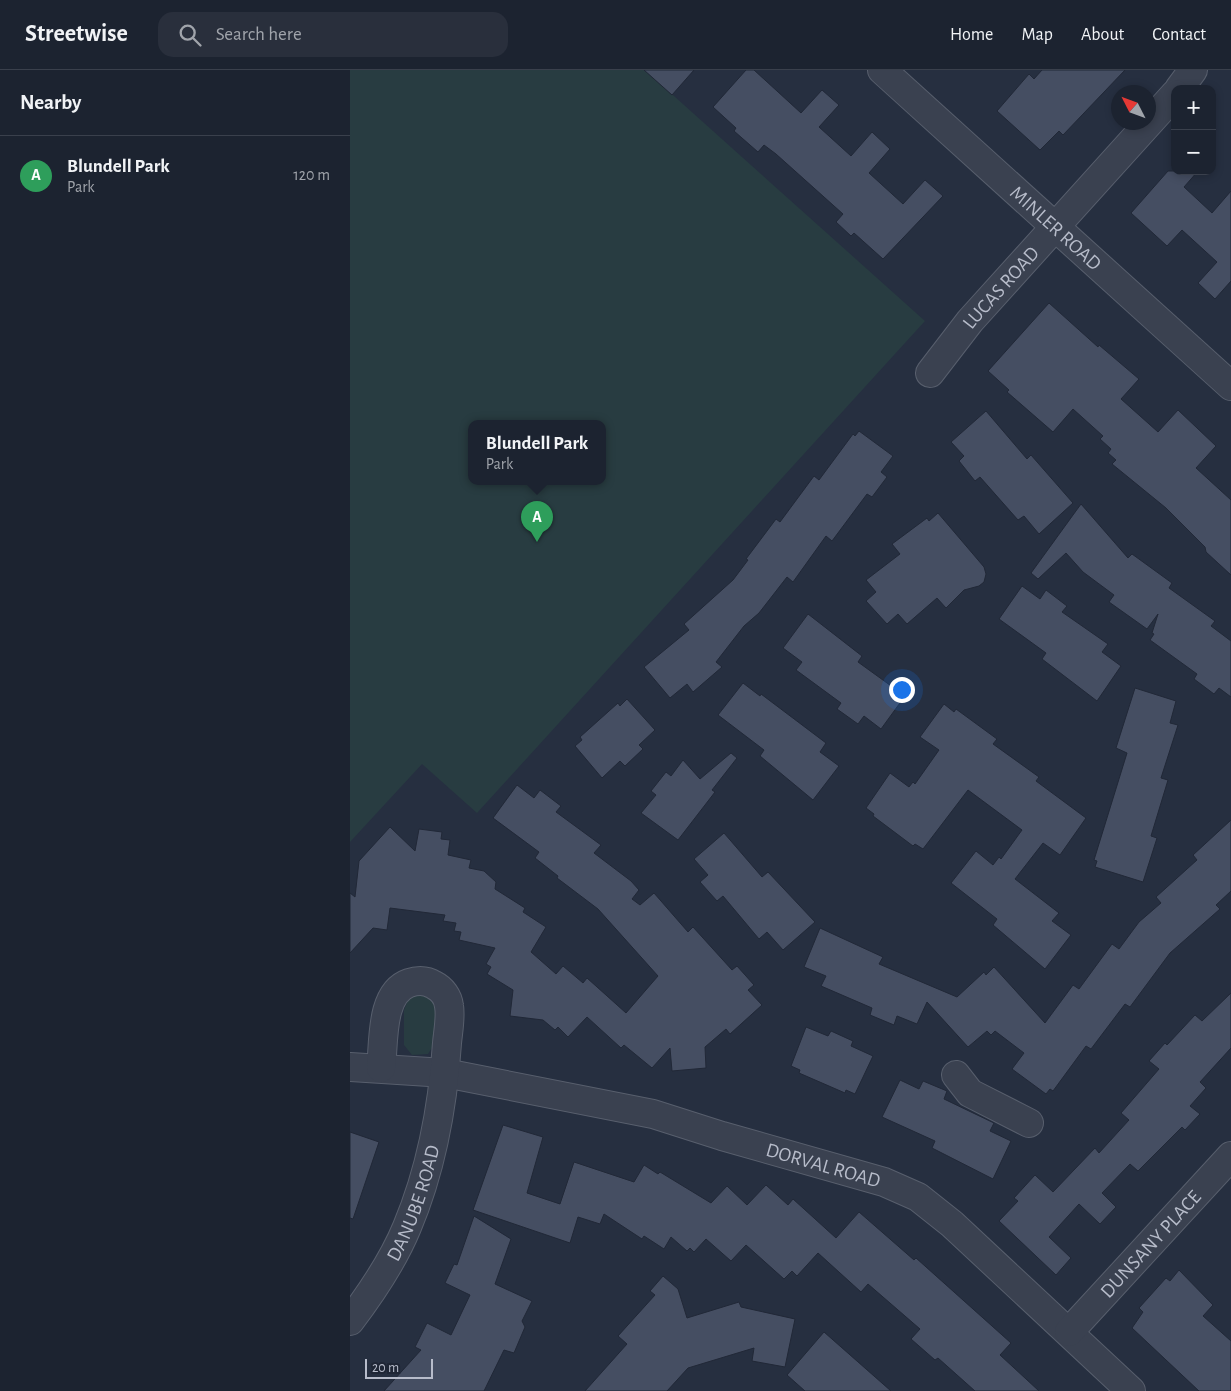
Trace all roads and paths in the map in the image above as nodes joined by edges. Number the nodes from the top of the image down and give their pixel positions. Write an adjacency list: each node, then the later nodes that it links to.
1 (882, 70): 5 (street, MINLER ROAD)
2 (1193, 70): 3 (street)
3 (1182, 85)
4 (1171, 98): 5 (street, LUCAS ROAD)
5 (1056, 227): 6 (street, LUCAS ROAD); 7 (street, MINLER ROAD)
6 (930, 373)
7 (1231, 386)
8 (350, 1067): 9 (street, DORVAL ROAD)
9 (381, 1068): 10 (street, DORVAL ROAD); 10 (street)
10 (446, 1073): 14 (street, DANUBE ROAD); 15 (street, DORVAL ROAD)
11 (956, 1075): 12 (street)
12 (1029, 1123)
13 (1231, 1156): 15 (street, DUNSANY PLACE)
14 (350, 1321)
15 (1069, 1332): 16 (street, DORVAL ROAD)
16 (1131, 1391)

